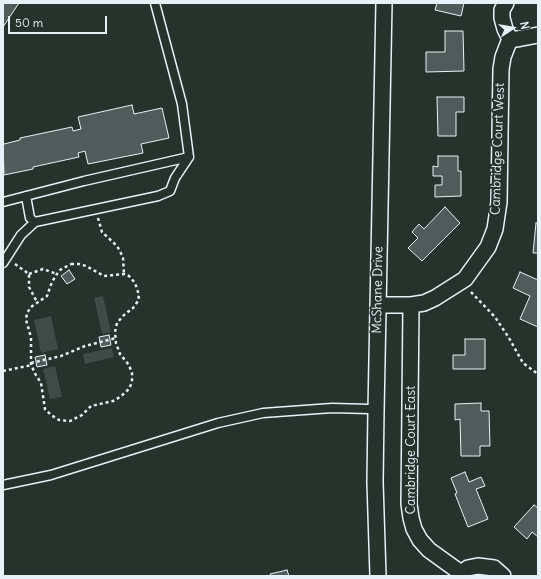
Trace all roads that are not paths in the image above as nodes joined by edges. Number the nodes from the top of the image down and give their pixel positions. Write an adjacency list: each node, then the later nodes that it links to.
1 (155, 3): 6 (lane)
2 (384, 3): 11 (street, McShane Drive)
3 (506, 3): 5 (street)
4 (538, 35): 5 (street)
5 (510, 38): 12 (street, Cambridge Court West)
6 (190, 157): 7 (lane); 9 (lane)
7 (26, 196): 8 (lane); 9 (lane)
8 (3, 202)
9 (35, 222): 10 (lane)
10 (4, 260)
11 (378, 304): 12 (street, Cambridge Court West); 13 (street, McShane Drive)
12 (411, 305): 15 (street, Cambridge Court East)
13 (376, 411): 14 (lane); 16 (street, McShane Drive)
14 (3, 485)
15 (461, 575): 17 (street, Cambridge Court East)
16 (378, 576)
17 (503, 576)

